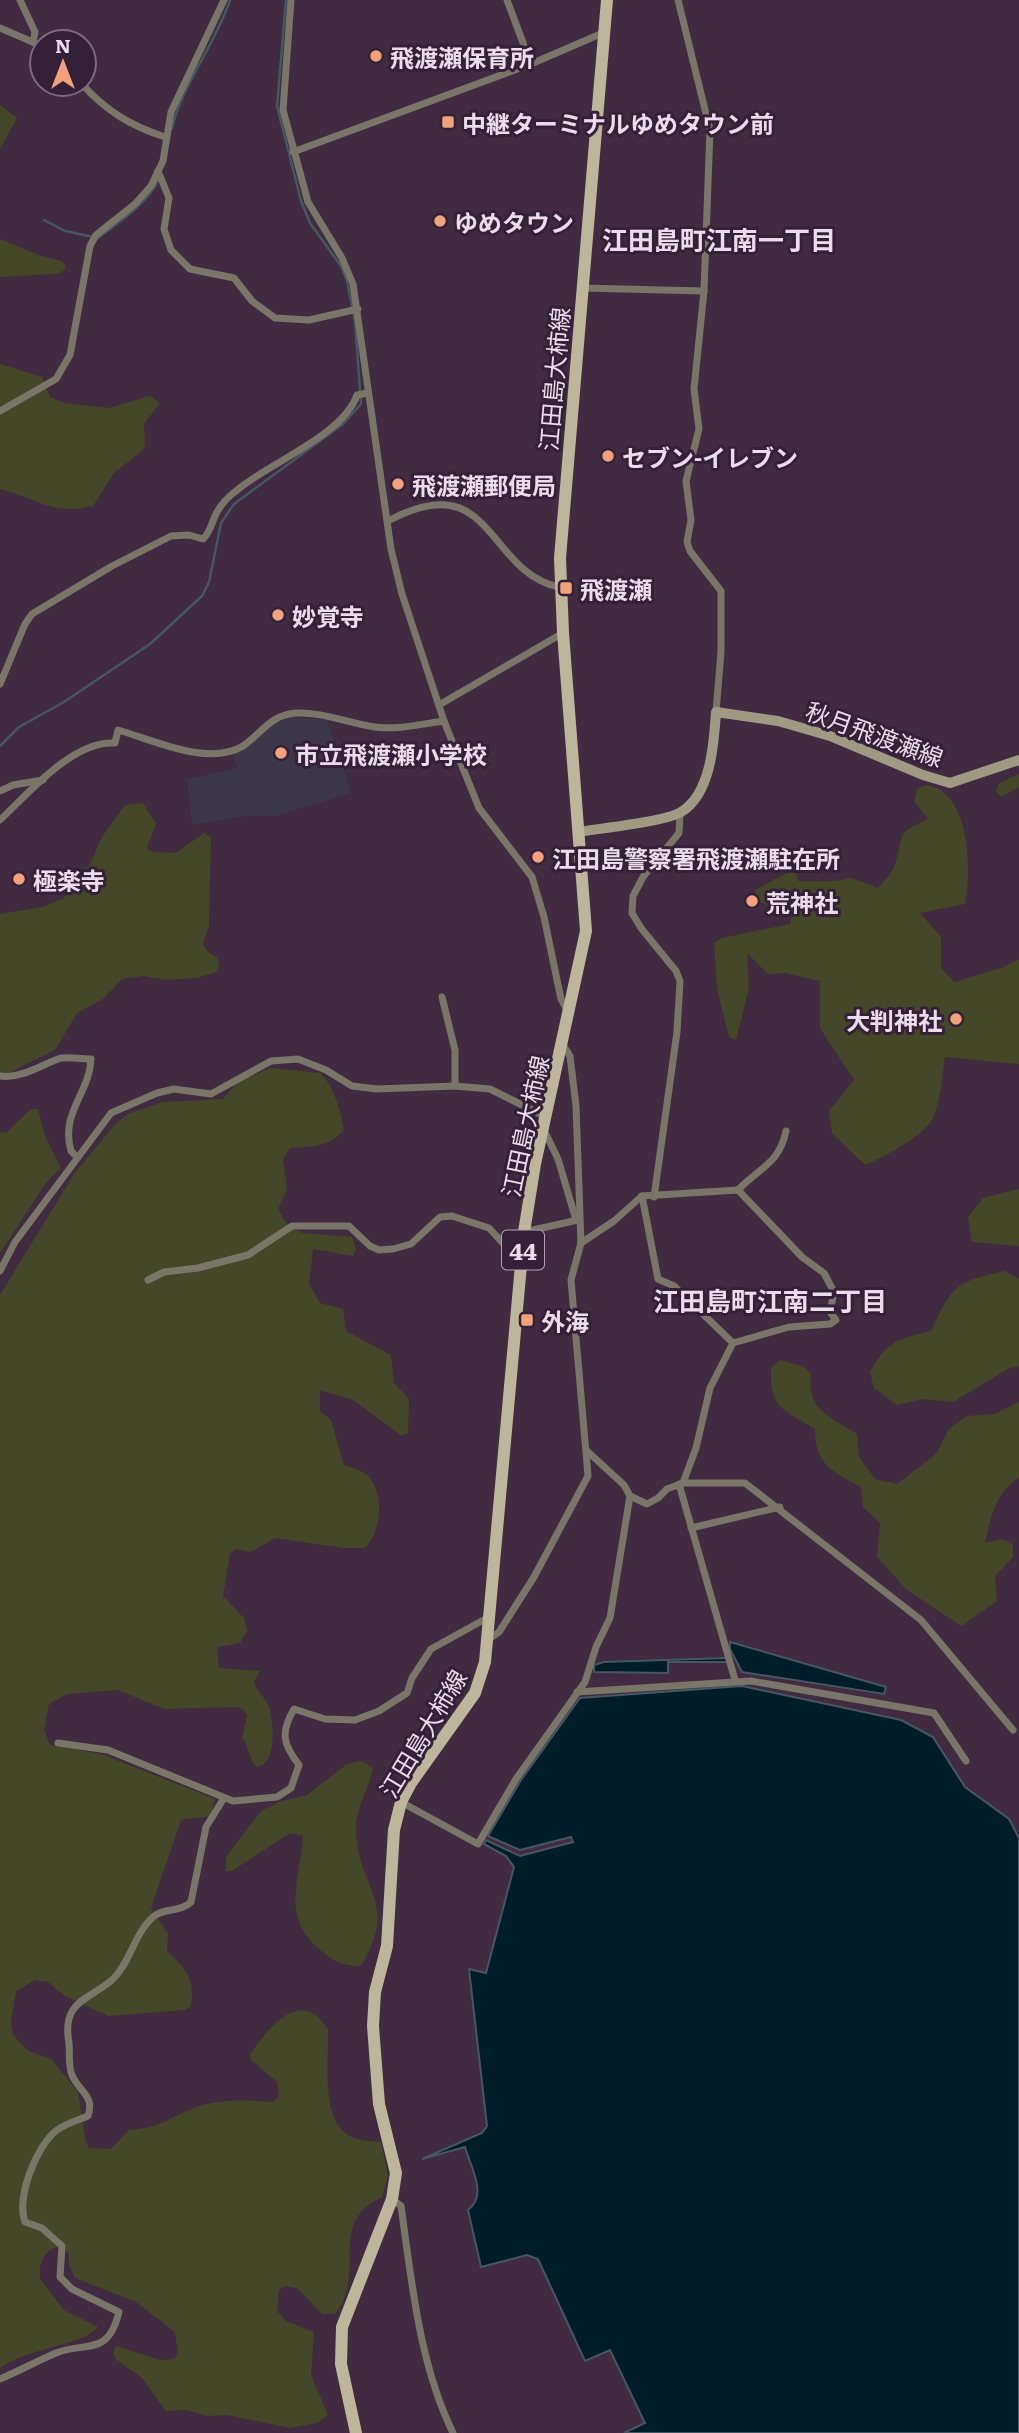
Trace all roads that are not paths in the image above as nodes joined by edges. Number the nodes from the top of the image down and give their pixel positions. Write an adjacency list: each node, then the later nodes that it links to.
1 (20, 0): 8 (street)
2 (224, 0): 13 (street)
3 (291, 0): 14 (street)
4 (507, 0): 11 (street)
5 (607, 0): 9 (main road, 江田島大柿線 / 44)
6 (678, 0): 17 (street)
7 (0, 28): 10 (street)
8 (33, 28)
9 (605, 32): 11 (street); 16 (main road, 江田島大柿線 / 44)
10 (28, 39)
11 (531, 64): 14 (street)
12 (95, 98): 13 (street)
13 (165, 136): 15 (street)
14 (293, 152): 18 (street)
15 (158, 171): 18 (street); 20 (street)
16 (582, 288): 17 (street); 22 (main road, 江田島大柿線 / 44)
17 (704, 291): 26 (street)
18 (358, 309): 19 (street)
19 (363, 394): 21 (street); 24 (street)
20 (0, 411)
21 (388, 521): 22 (street); 25 (street)
22 (559, 587): 23 (main road, 江田島大柿線 / 44)
23 (563, 633): 25 (street); 33 (main road, 江田島大柿線 / 44)
24 (0, 684)
25 (439, 705): 27 (street)
26 (716, 712): 28 (main road, 秋月飛渡瀬線); 31 (main road)
27 (444, 720): 29 (street); 35 (street)
28 (1019, 760)
29 (43, 780): 30 (street); 32 (street)
30 (0, 791)
31 (680, 813): 33 (main road); 44 (street)
32 (0, 820)
33 (579, 832): 35 (main road, 江田島大柿線 / 44)
34 (442, 997): 38 (street)
35 (569, 1014): 36 (main road, 江田島大柿線 / 44)
36 (564, 1045): 39 (main road, 江田島大柿線 / 44); 45 (street)
37 (0, 1076): 41 (street)
38 (455, 1086): 39 (street); 41 (street)
39 (545, 1123): 45 (street); 46 (main road, 江田島大柿線 / 44)
40 (786, 1131): 42 (street)
41 (76, 1156): 49 (street)
42 (738, 1190): 44 (street); 51 (street)
43 (642, 1196): 44 (street); 47 (street); 51 (street)
44 (654, 1197)
45 (578, 1220): 46 (street); 47 (street)
46 (524, 1232): 48 (main road, 江田島大柿線 / 44)
47 (580, 1243): 52 (street)
48 (522, 1264): 50 (street); 57 (main road, 江田島大柿線 / 44)
49 (0, 1271)
50 (148, 1280)
51 (733, 1343): 53 (street)
52 (587, 1451): 54 (street); 58 (street)
53 (681, 1484): 54 (street); 55 (street); 56 (street)
54 (630, 1496): 60 (street)
55 (780, 1507): 56 (street); 61 (street)
56 (691, 1528): 59 (street)
57 (489, 1617): 58 (main road, 江田島大柿線 / 44); 64 (street)
58 (487, 1640): 65 (main road, 江田島大柿線 / 44)
59 (735, 1681): 60 (street); 63 (street)
60 (577, 1692): 65 (street)
61 (1013, 1730)
62 (58, 1743): 64 (street)
63 (966, 1761)
64 (224, 1798): 67 (street)
65 (401, 1802): 66 (main road, 江田島大柿線 / 44)
66 (392, 2199): 68 (main road, 江田島大柿線 / 44); 69 (street)
67 (0, 2379)
68 (356, 2433)
69 (453, 2433)

